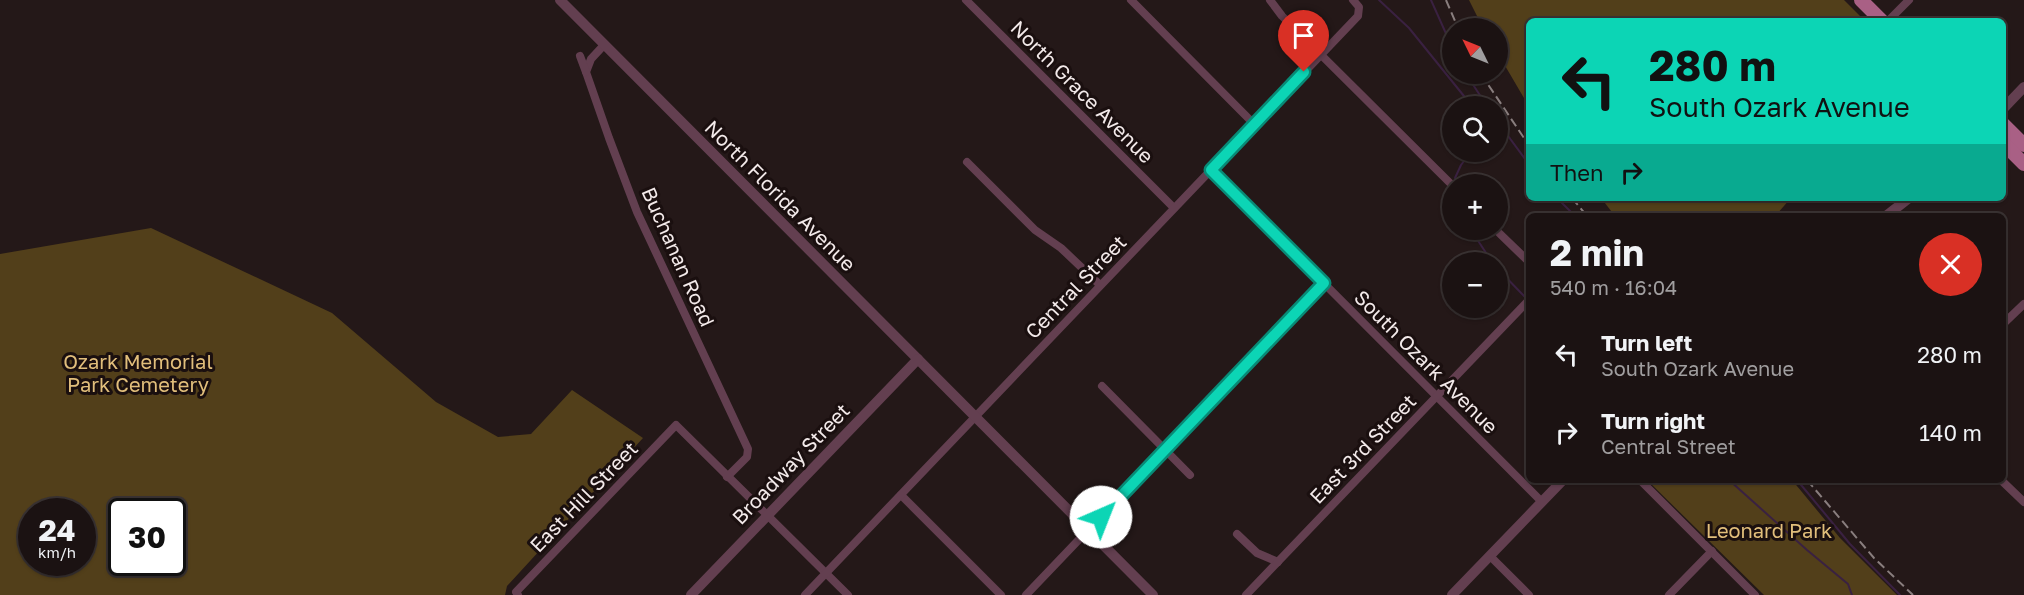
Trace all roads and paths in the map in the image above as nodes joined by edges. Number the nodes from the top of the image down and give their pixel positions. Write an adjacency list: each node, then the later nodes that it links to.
1 (560, 0): 12 (street, North Florida Avenue)
2 (966, 0): 27 (street, North Grace Avenue)
3 (1131, 0): 18 (street)
4 (1270, 0): 13 (street)
5 (1353, 0): 13 (street, Central Street)
6 (1861, 0): 9 (main road)
7 (1872, 0): 10 (main road)
8 (1909, 0): 11 (street)
9 (1885, 18)
10 (1886, 18)
11 (1890, 18)
12 (604, 45): 15 (street); 36 (street, North Florida Avenue)
13 (1320, 54): 18 (street, Central Street); 25 (street)
14 (580, 56): 15 (street)
15 (587, 75): 42 (street, Buchanan Road)
16 (2024, 87): 17 (street)
17 (2006, 106)
18 (1254, 124): 24 (street, Central Street)
19 (2006, 127): 20 (main road)
20 (2024, 145)
21 (2006, 146): 23 (main road)
22 (967, 162): 32 (street)
23 (2024, 164)
24 (1211, 170): 27 (street, Central Street); 31 (street, South Ozark Avenue)
25 (1442, 175)
26 (1905, 201): 28 (street)
27 (1174, 208): 32 (street, Central Street)
28 (1890, 213)
29 (1506, 240): 30 (street)
30 (1526, 259)
31 (1324, 283): 38 (street, South Ozark Avenue); 40 (street)
32 (1100, 285): 39 (street, Central Street)
33 (1526, 303): 38 (street, East 3rd Street)
34 (2024, 303): 35 (street)
35 (2006, 321)
36 (918, 359): 39 (street, North Florida Avenue); 49 (street, Broadway Street)
37 (1102, 386): 40 (street)
38 (1436, 396): 47 (street, South Ozark Avenue); 54 (street, East 3rd Street)
39 (975, 417): 46 (street, Central Street); 50 (street, North Florida Avenue)
40 (1165, 450): 41 (street); 50 (street)
41 (1190, 475)
42 (727, 477): 49 (street); 56 (street, East Hill Street)
43 (1560, 483): 47 (street)
44 (1643, 483): 52 (street)
45 (2004, 483): 48 (street)
46 (901, 495): 55 (street, Central Street); 60 (street)
47 (1542, 502): 53 (street)
48 (2024, 502)
49 (766, 516): 55 (street); 57 (street, Broadway Street)
50 (1089, 530): 61 (street); 62 (street, North Florida Avenue)
51 (1237, 534): 54 (street)
52 (1712, 551): 66 (street); 67 (street)
53 (1490, 556): 64 (street); 65 (street)
54 (1278, 562): 63 (street, East 3rd Street)
55 (826, 573): 58 (street, Central Street); 59 (street)
56 (517, 594)
57 (691, 595)
58 (805, 595)
59 (848, 595)
60 (1001, 595)
61 (1026, 595)
62 (1153, 595)
63 (1246, 595)
64 (1452, 595)
65 (1529, 595)
66 (1669, 595)
67 (1755, 595)

